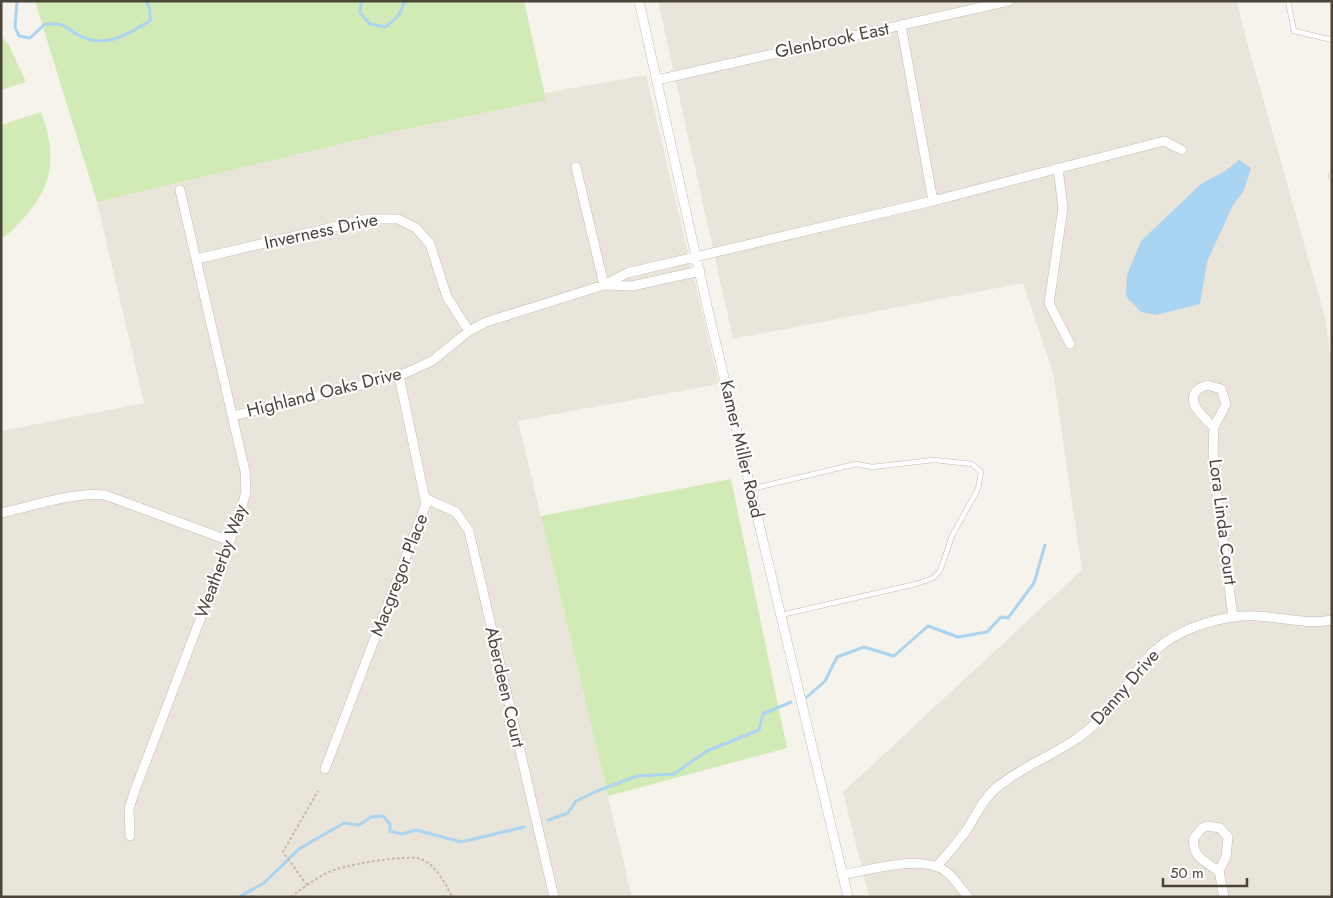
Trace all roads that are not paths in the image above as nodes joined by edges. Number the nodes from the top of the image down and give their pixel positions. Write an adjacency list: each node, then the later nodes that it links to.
1 (639, 1): 6 (street, Kamer Miller Road)
2 (1008, 1): 4 (street, Glenbrook East)
3 (1288, 1): 5 (lane)
4 (901, 25): 6 (street, Glenbrook East); 11 (street)
5 (1332, 40)
6 (657, 80): 12 (street, Kamer Miller Road)
7 (1182, 150): 9 (street, Highland Oaks Drive)
8 (576, 168): 15 (street)
9 (1058, 168): 11 (street, Highland Oaks Drive); 17 (street)
10 (180, 190): 13 (street, Weatherby Way)
11 (933, 201): 12 (street, Highland Oaks Drive)
12 (696, 256): 14 (street, Kamer Miller Road); 15 (street, Highland Oaks Drive)
13 (197, 258): 16 (street, Inverness Drive); 19 (street, Weatherby Way)
14 (700, 271): 15 (street, Highland Oaks Drive); 21 (street, Kamer Miller Road)
15 (604, 285): 16 (street, Highland Oaks Drive)
16 (469, 331): 18 (street, Highland Oaks Drive)
17 (1070, 344)
18 (399, 376): 19 (street, Highland Oaks Drive); 22 (street, Macgregor Place)
19 (233, 416): 24 (street, Weatherby Way)
20 (1214, 427): 20 (street); 26 (street, Lora Linda Court)
21 (751, 489): 25 (street, Kamer Miller Road); 25 (lane)
22 (426, 499): 28 (street, Macgregor Place); 33 (street, Aberdeen Court)
23 (1, 513): 24 (street)
24 (230, 541): 29 (street, Weatherby Way)
25 (780, 615): 32 (street, Kamer Miller Road)
26 (1233, 617): 27 (street, Danny Drive); 30 (street, Danny Drive)
27 (1332, 620)
28 (325, 769)
29 (130, 836)
30 (937, 866): 32 (street); 35 (street)
31 (1219, 871): 31 (street); 36 (street)
32 (842, 875): 34 (street, Kamer Miller Road)
33 (554, 897)
34 (848, 897)
35 (968, 897)
36 (1224, 897)

